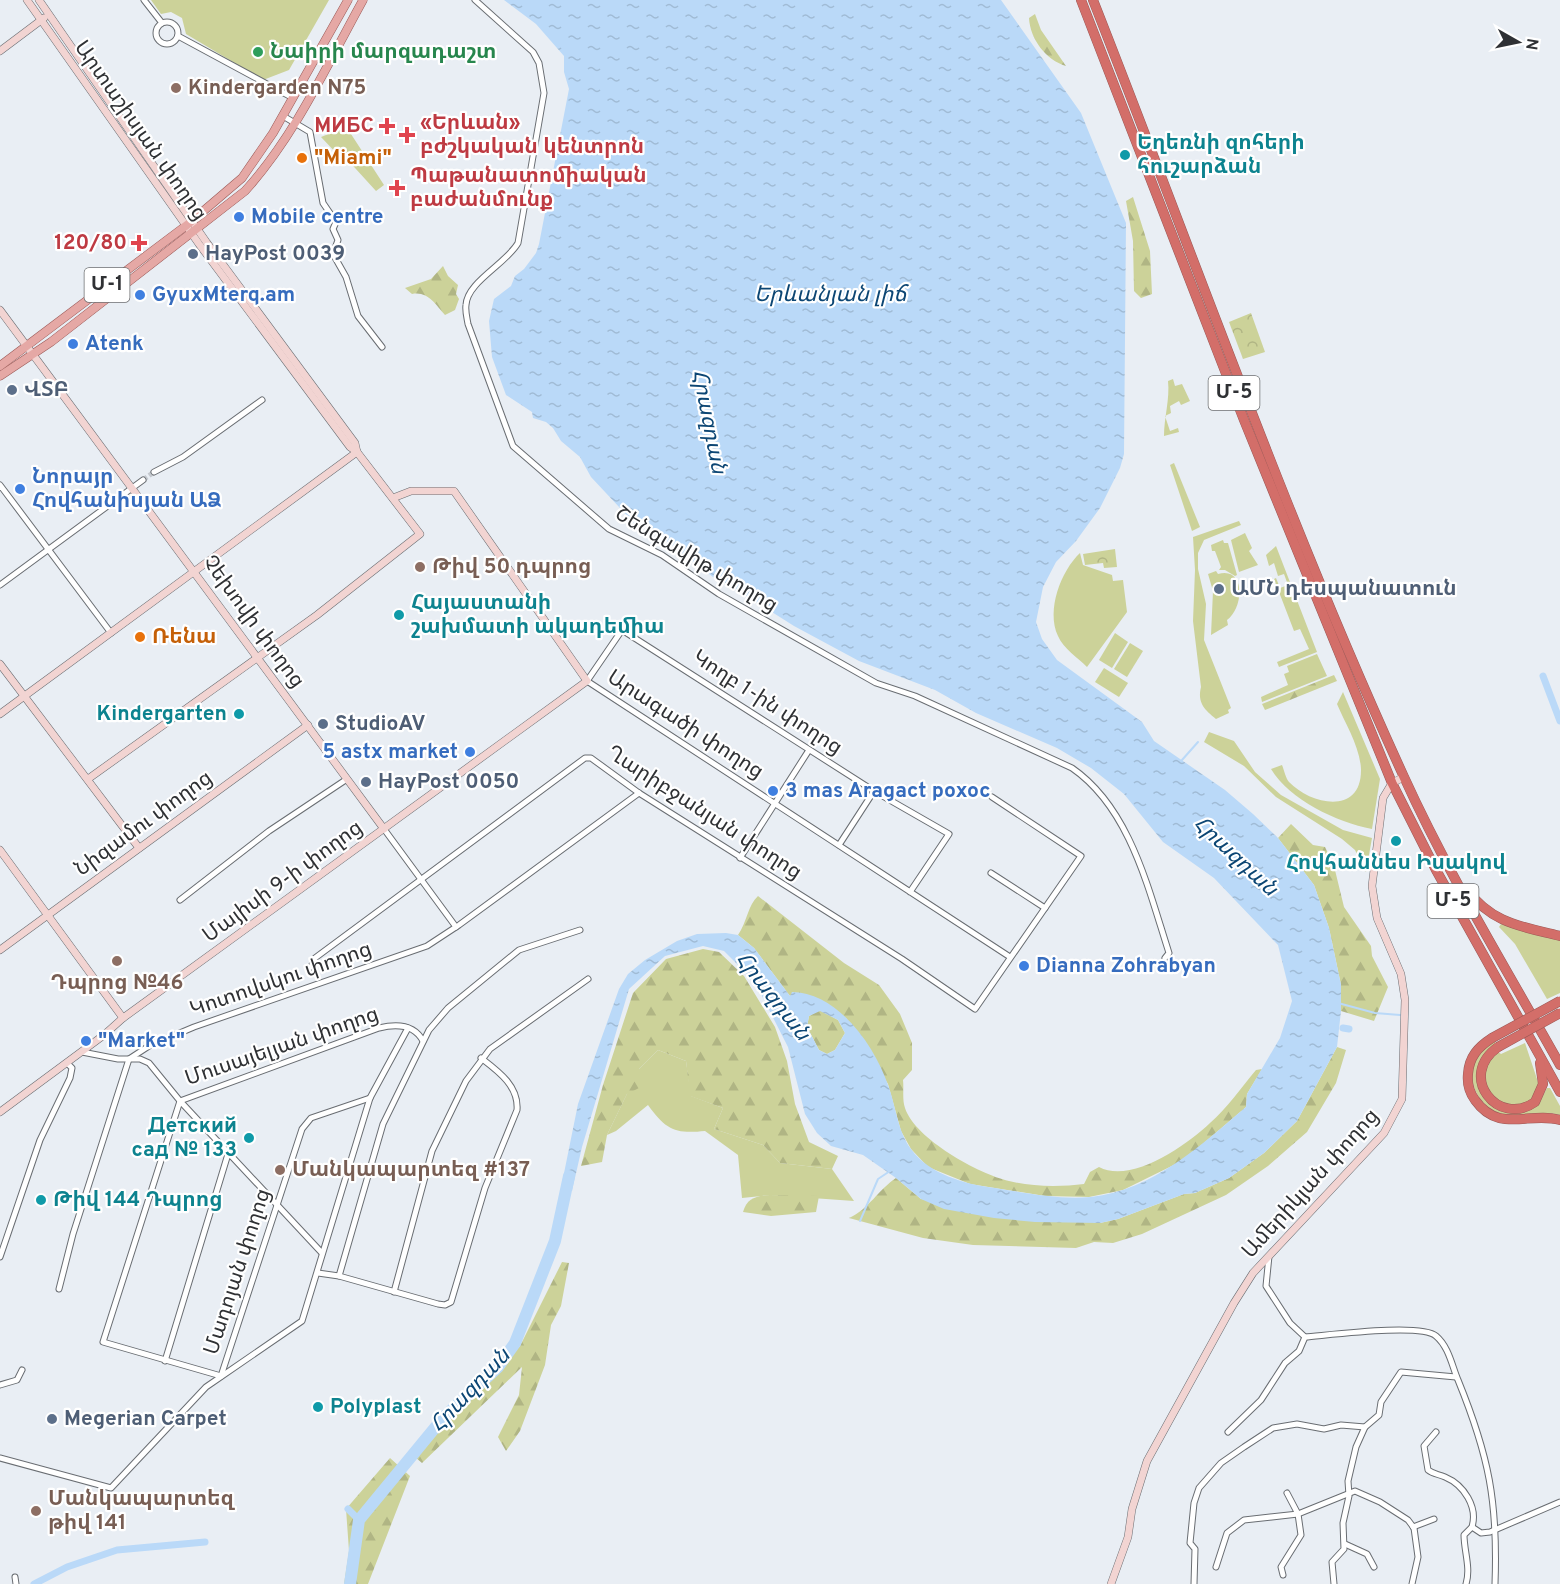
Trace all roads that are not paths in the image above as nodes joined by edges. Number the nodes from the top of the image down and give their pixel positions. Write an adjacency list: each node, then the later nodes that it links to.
1 (27, 0): 10 (street, Արտաշիսյան փողոց)
2 (39, 0): 9 (street, Արտաշիսյան փողոց)
3 (144, 0): 11 (street)
4 (348, 0): 14 (main road, Մ-1)
5 (363, 0): 16 (main road, Մ-1)
6 (475, 0): 68 (street, Շենգավիթ փողոց)
7 (1081, 0): 46 (highway, Մ-5)
8 (1093, 0): 43 (highway, Մ-5)
9 (48, 14): 10 (street); 17 (street, Արտաշիսյան փողոց)
10 (41, 21): 13 (street); 17 (street, Արտաշիսյան փողոց)
11 (162, 23): 12 (street); 12 (street)
12 (178, 36): 14 (street)
13 (0, 51)
14 (293, 98): 15 (main road, Մ-1)
15 (283, 116): 16 (street); 17 (main road, Մ-1)
16 (294, 122): 18 (main road, Մ-1); 21 (street)
17 (190, 223): 18 (street, Արտաշիսյան փողոց); 20 (main road, Մ-1)
18 (196, 232): 22 (main road, Մ-1); 26 (street, Արտաշիսյան փողոց)
19 (0, 307): 20 (street, Չեխովի փողոց)
20 (27, 345): 22 (street, Չեխովի փողոց); 23 (main road, Մ-1)
21 (382, 347)
22 (33, 353): 24 (main road, Մ-1); 30 (street, Չեխովի փողոց)
23 (0, 366)
24 (0, 376)
25 (262, 400): 27 (street)
26 (357, 452): 31 (street, Արտաշիսյան փողոց); 33 (street)
27 (154, 472)
28 (143, 480): 30 (street)
29 (0, 485): 32 (street)
30 (133, 487): 32 (street); 33 (street, Չեխովի փողոց)
31 (393, 498): 36 (street, Արտաշիսյան փողոց); 38 (street, Արագածի փողոց)
32 (48, 550): 34 (street); 35 (street)
33 (195, 571): 35 (street); 36 (street, Չեխովի փողոց)
34 (0, 585)
35 (111, 633): 39 (street)
36 (259, 658): 41 (street, Չեխովի փողոց); 44 (street)
37 (0, 664): 39 (street)
38 (587, 681): 42 (street, Կողբ 1-ին փողոց); 50 (street, Արագածի փողոց); 51 (street, Մայիսի 9-ի փողոց)
39 (24, 696): 40 (street); 44 (street)
40 (0, 714)
41 (308, 725): 45 (street, Չեխովի փողոց); 53 (street, Նիզամու փողոց)
42 (809, 750): 47 (street, Կողբ 1-ին փողոց); 50 (street)
43 (1404, 777): 46 (street); 56 (highway, Մ-5)
44 (88, 779): 53 (street)
45 (347, 779): 51 (street, Չեխովի փողոց); 60 (street)
46 (1392, 783): 76 (highway, Մ-5); 90 (street, Ամերիկյան փողոց)
47 (874, 791): 52 (street); 59 (street, Կողբ 1-ին փողոց)
48 (639, 792): 55 (street, Ղարիբջանյան փողոց); 58 (street, Ղարիբջանյան փողոց); 63 (street, Կոտովսկու փողոց)
49 (992, 797): 61 (street)
50 (775, 803): 52 (street, Արագածի փողոց); 55 (street)
51 (384, 829): 58 (street, Չեխովի փողոց); 73 (street, Մայիսի 9-ի փողոց)
52 (839, 845): 59 (street, Արագածի փողոց)
53 (139, 848): 62 (street, Նիզամու փողոց)
54 (0, 850): 62 (street)
55 (740, 858): 67 (street, Ղարիբջանյան փողոց)
56 (1447, 865): 65 (highway); 81 (highway, Մ-5)
57 (991, 873): 61 (street)
58 (421, 879): 63 (street, Չեխովի փողոց); 69 (street, Ղարիբջանյան փողոց)
59 (910, 892): 67 (street, Արագածի փողոց)
60 (180, 900)
61 (1045, 908): 67 (street)
62 (48, 915): 66 (street, Նիզամու փողոց); 73 (street)
63 (456, 927): 79 (street, Կոտովսկու փողոց)
64 (580, 930): 75 (street)
65 (1560, 936)
66 (0, 950)
67 (1010, 957)
68 (1165, 958)
69 (311, 967)
70 (588, 979): 78 (street)
71 (1560, 1001): 86 (highway, bridge)
72 (1560, 1013): 76 (highway, bridge)
73 (123, 1018): 77 (street, Մայիսի 9-ի փողոց)
74 (408, 1028): 75 (street, Մուսայելյան փողոց); 83 (street); 84 (street, Մուսայելյան փողոց)
75 (423, 1041): 93 (street)
76 (1533, 1047): 82 (highway, Մ-5)
77 (82, 1052): 79 (street); 80 (street, Մայիսի 9-ի փողոց)
78 (481, 1056): 95 (street); 95 (street)
79 (129, 1059): 84 (street); 94 (street)
80 (67, 1063): 85 (street, Մայիսի 9-ի փողոց); 91 (street)
81 (1560, 1065)
82 (1560, 1092)
83 (370, 1098): 88 (street, Մադոյան փողոց); 89 (street)
84 (180, 1101): 87 (street); 97 (street, Մուսայելյան փողոց)
85 (0, 1112)
86 (1560, 1120)
87 (228, 1154): 88 (street); 97 (street)
88 (277, 1206): 89 (street); 99 (street, Մադոյան փողոց)
89 (322, 1253): 92 (street)
90 (1270, 1254): 96 (street); 120 (street, Ամերիկյան փողոց)
91 (0, 1257)
92 (318, 1273): 93 (street); 99 (street)
93 (339, 1276): 95 (street)
94 (59, 1289)
95 (394, 1292)
96 (1305, 1337): 100 (street); 103 (street)
97 (165, 1361): 99 (street)
98 (22, 1370): 101 (street)
99 (221, 1377): 105 (street, Մադոյան փողոց)
100 (1456, 1377): 102 (street); 113 (street)
101 (0, 1385)
102 (1365, 1426): 107 (street); 121 (street)
103 (1228, 1432)
104 (1436, 1432): 112 (street)
105 (0, 1458)
106 (1287, 1493): 109 (street)
107 (1349, 1496): 109 (street); 111 (street); 114 (street)
108 (1560, 1502): 113 (street)
109 (1298, 1514): 115 (street); 117 (street)
110 (1434, 1519): 111 (street)
111 (1413, 1527): 123 (street)
112 (1472, 1527): 113 (street); 124 (street)
113 (1497, 1529): 125 (street)
114 (1345, 1544): 116 (street); 122 (street)
115 (1216, 1567)
116 (1374, 1567)
117 (1283, 1575)
118 (15, 1576): 119 (street)
119 (16, 1584)
120 (1111, 1584)
121 (1194, 1584)
122 (1334, 1584)
123 (1412, 1584)
124 (1466, 1584)
125 (1495, 1584)

